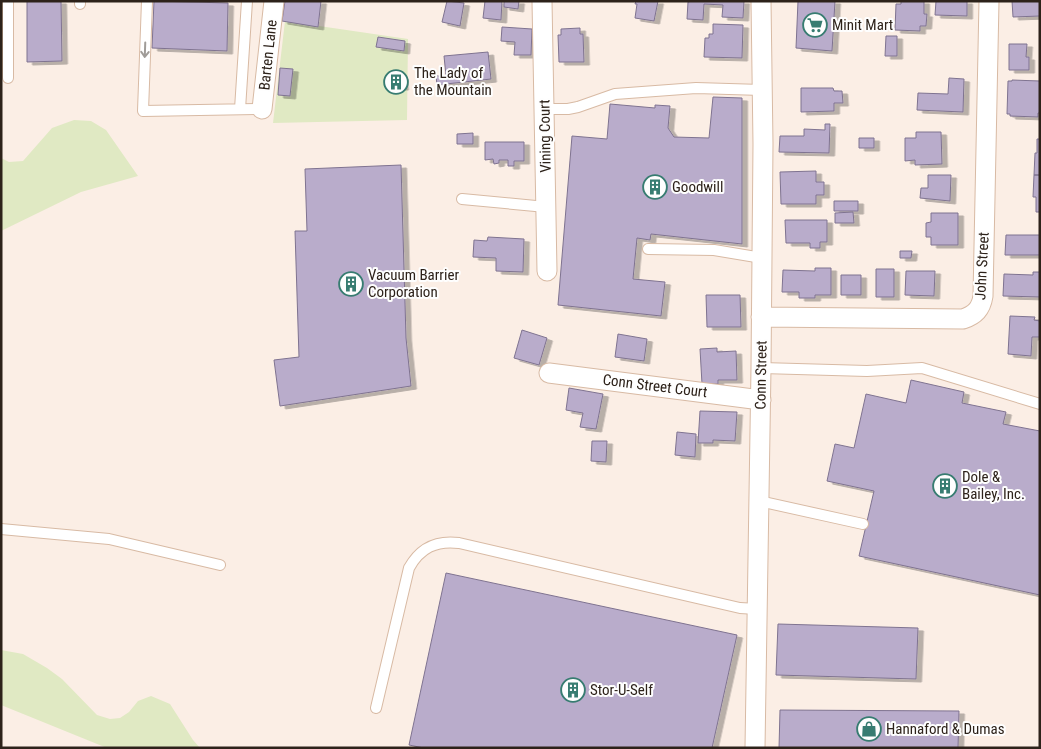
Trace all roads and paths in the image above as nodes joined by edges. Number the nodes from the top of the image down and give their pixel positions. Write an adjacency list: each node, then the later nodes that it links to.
1 (8, 1): 8 (lane)
2 (147, 1): 10 (lane, one-way to 10)
3 (247, 1): 10 (lane)
4 (274, 1): 11 (street, Barten Lane)
5 (542, 1): 12 (street, Vining Court)
6 (762, 1): 9 (street, Conn Street)
7 (989, 1): 18 (street, John Street)
8 (8, 78)
9 (762, 90): 12 (lane); 16 (street, Conn Street)
10 (240, 109): 11 (lane)
11 (262, 109)
12 (544, 109): 14 (street, Vining Court)
13 (462, 199): 14 (lane)
14 (546, 207): 17 (street, Vining Court)
15 (648, 249): 16 (lane)
16 (762, 258): 18 (street, Conn Street)
17 (547, 271)
18 (761, 317): 19 (street, Conn Street)
19 (761, 368): 21 (street, Conn Street); 22 (lane)
20 (549, 373): 21 (street, Conn Street Court)
21 (761, 400): 23 (street, Conn Street)
22 (1040, 404)
23 (759, 502): 24 (lane); 27 (street, Conn Street)
24 (864, 524)
25 (1, 529): 26 (lane)
26 (220, 565)
27 (757, 609): 28 (lane); 29 (street, Conn Street)
28 (376, 708)
29 (755, 748)

